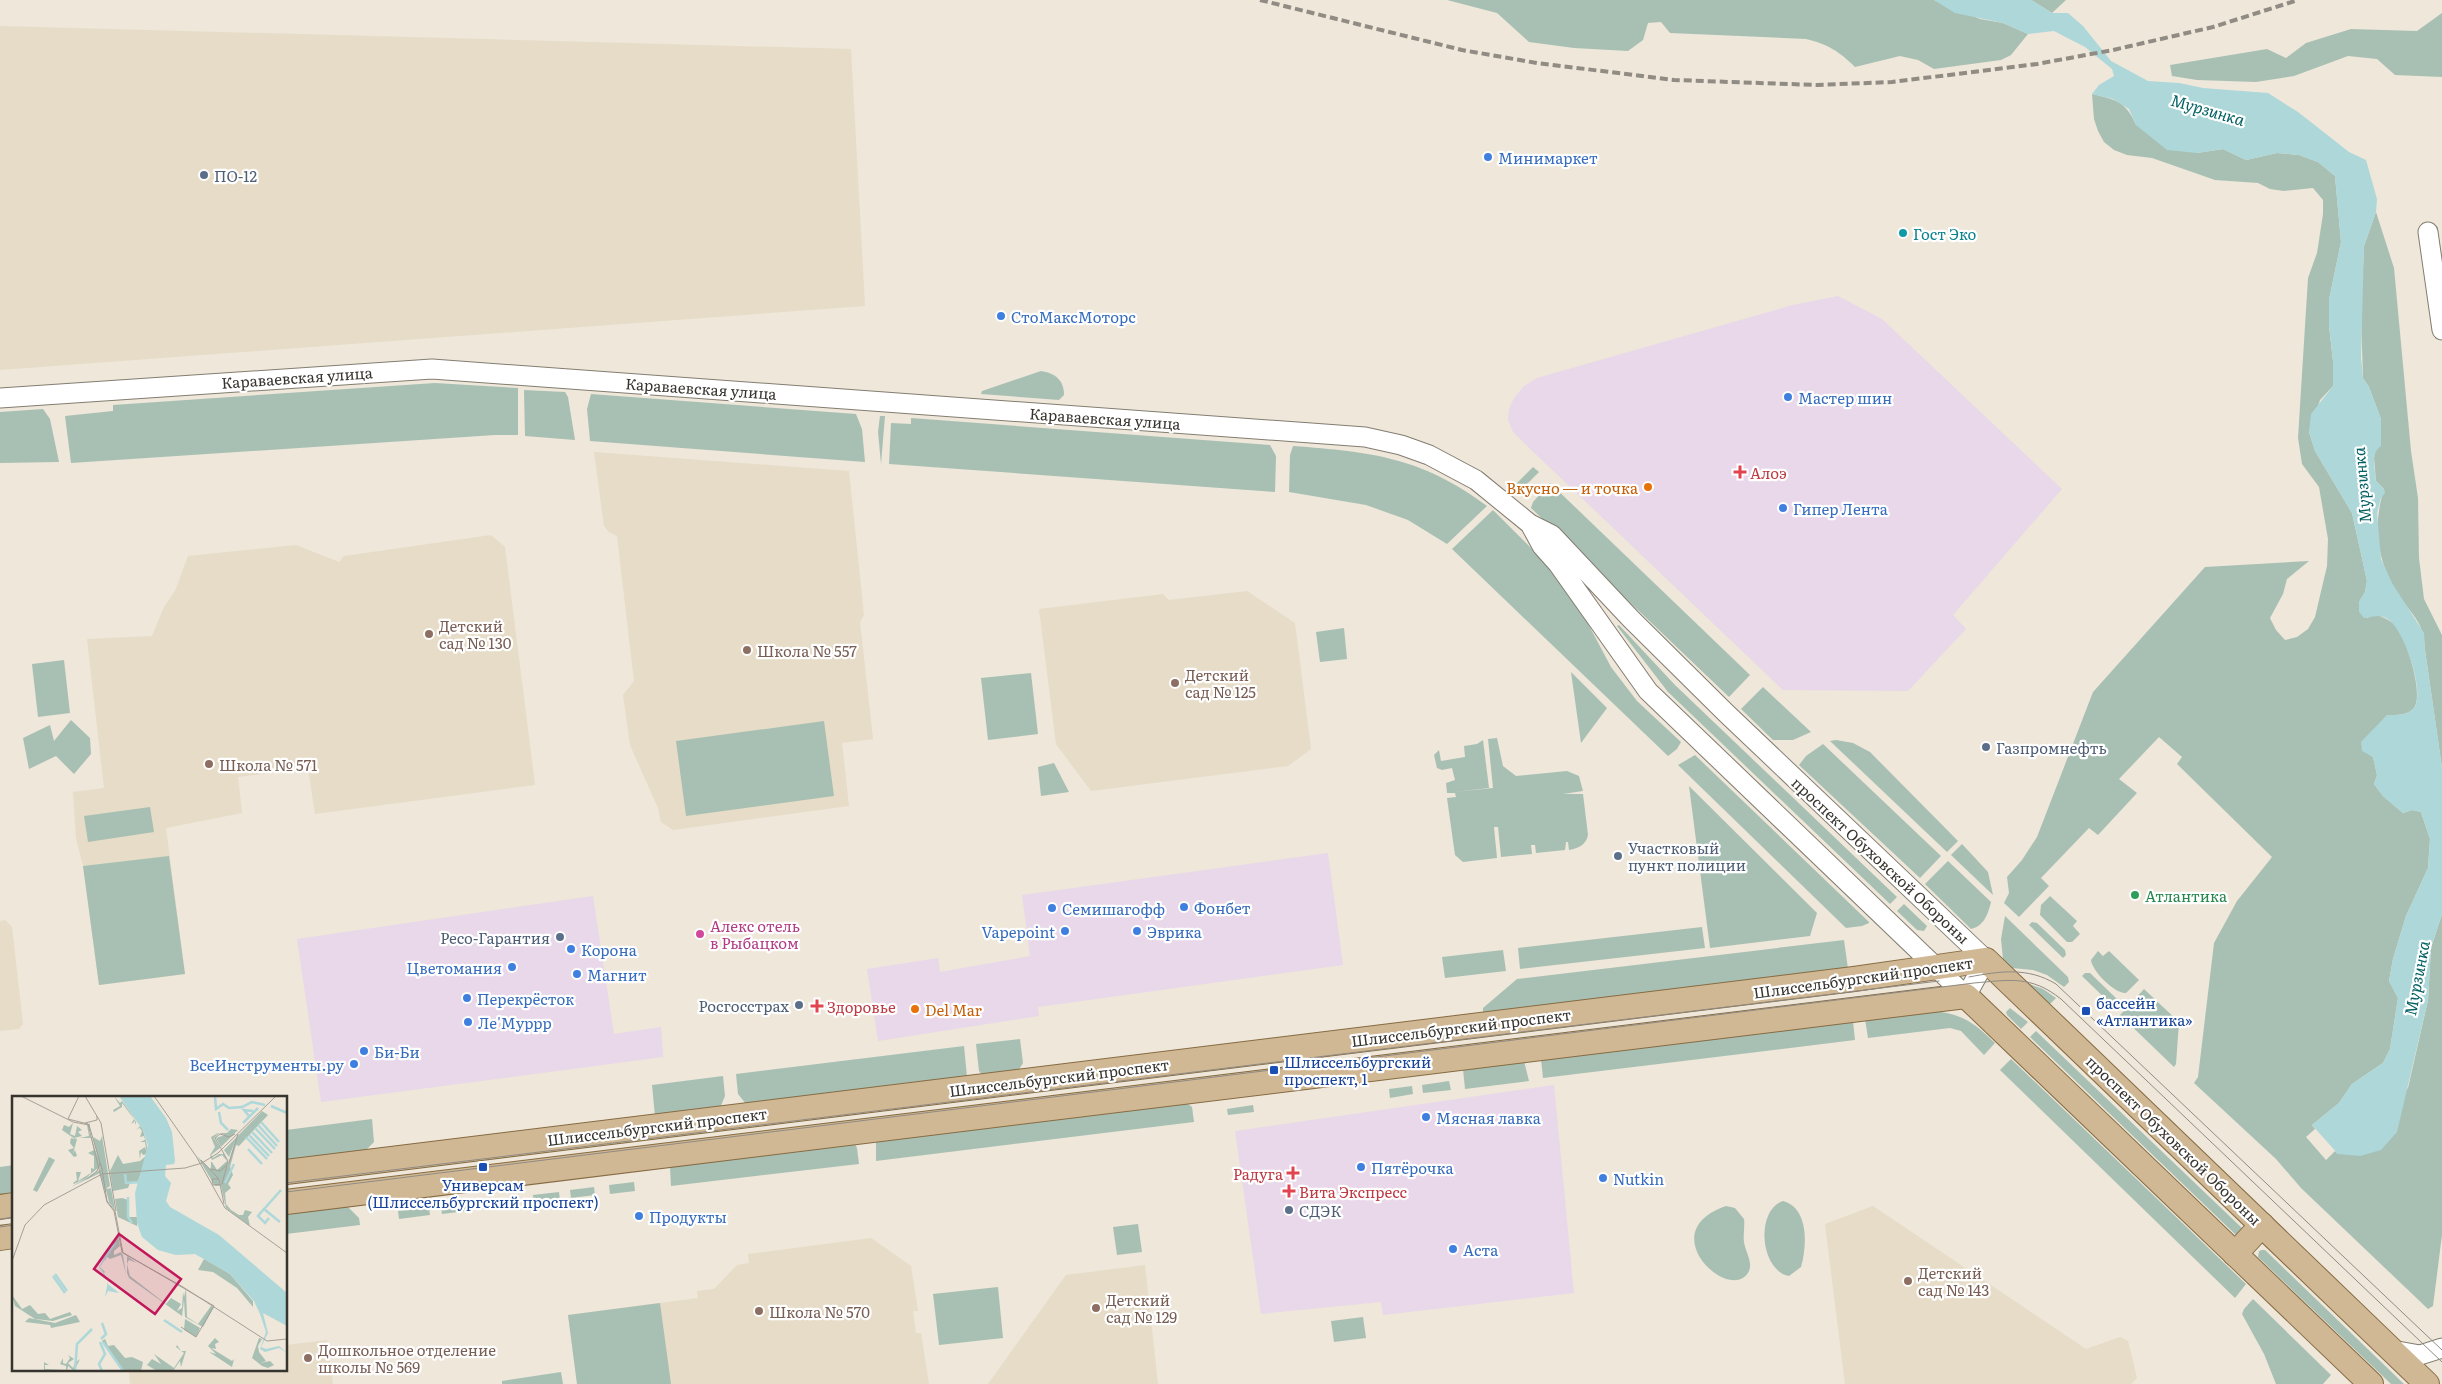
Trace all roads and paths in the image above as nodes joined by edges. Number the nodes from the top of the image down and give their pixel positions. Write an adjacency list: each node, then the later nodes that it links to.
1 (2428, 232): 2 (street)
2 (2442, 330)
3 (0, 398): 4 (street, Караваевская улица)
4 (1402, 445): 5 (street, проспект Обуховской Обороны)
5 (1530, 524): 6 (street, проспект Обуховской Обороны); 7 (street, проспект Обуховской Обороны)
6 (1986, 960): 7 (main road, Шлиссельбургский проспект); 8 (street, Шлиссельбургский проспект); 11 (main road, проспект Обуховской Обороны)
7 (1937, 968): 8 (street, проспект Обуховской Обороны); 9 (main road, Шлиссельбургский проспект)
8 (1966, 996): 10 (main road, Шлиссельбургский проспект); 12 (main road, проспект Обуховской Обороны)
9 (288, 1172)
10 (288, 1202)
11 (2262, 1225): 12 (main road); 14 (main road, проспект Обуховской Обороны)
12 (2235, 1254): 15 (main road, проспект Обуховской Обороны)
13 (2442, 1348): 14 (street)
14 (2392, 1350): 16 (main road, проспект Обуховской Обороны)
15 (2370, 1384)
16 (2427, 1384)

